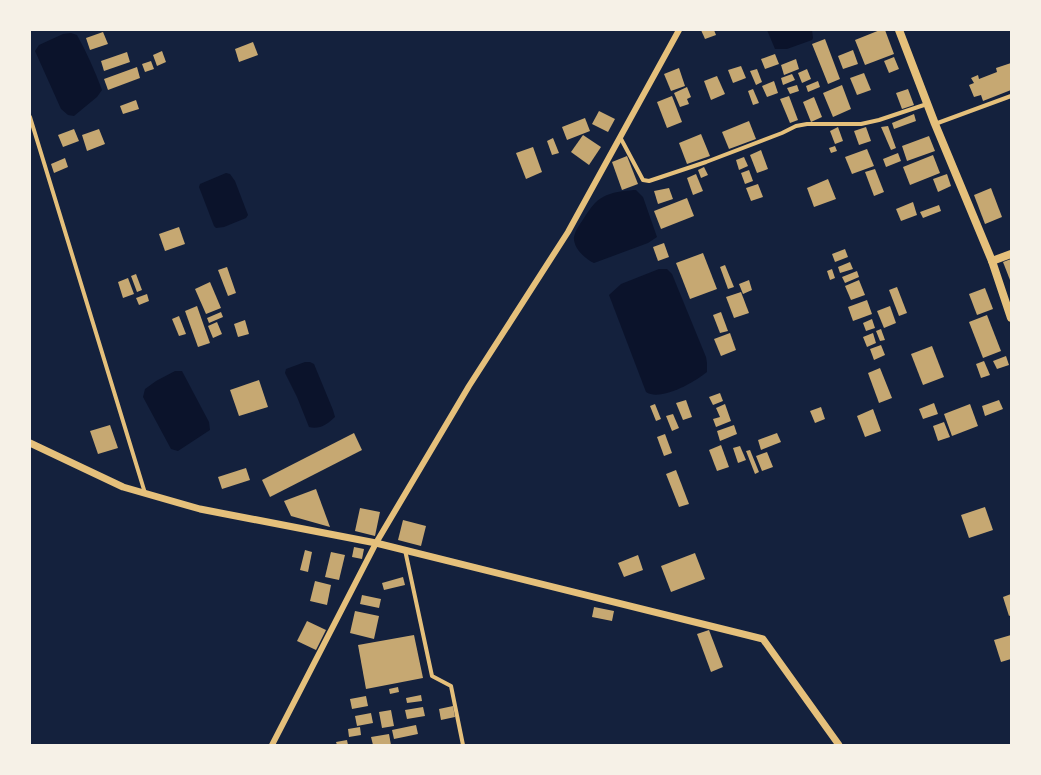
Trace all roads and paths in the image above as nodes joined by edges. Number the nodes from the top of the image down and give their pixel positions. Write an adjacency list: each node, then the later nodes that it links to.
1 (679, 30): 7 (street)
2 (899, 30): 4 (main road)
3 (1010, 98): 6 (street)
4 (927, 104): 6 (main road); 7 (street)
5 (30, 117): 12 (street)
6 (935, 124): 9 (main road)
7 (620, 137): 13 (street)
8 (1011, 254): 9 (main road)
9 (992, 261): 10 (main road)
10 (1011, 318)
11 (30, 443): 12 (main road)
12 (146, 494): 13 (main road)
13 (376, 543): 14 (main road); 15 (street)
14 (405, 550): 16 (street); 17 (main road)
15 (272, 745)
16 (463, 745)
17 (839, 745)

